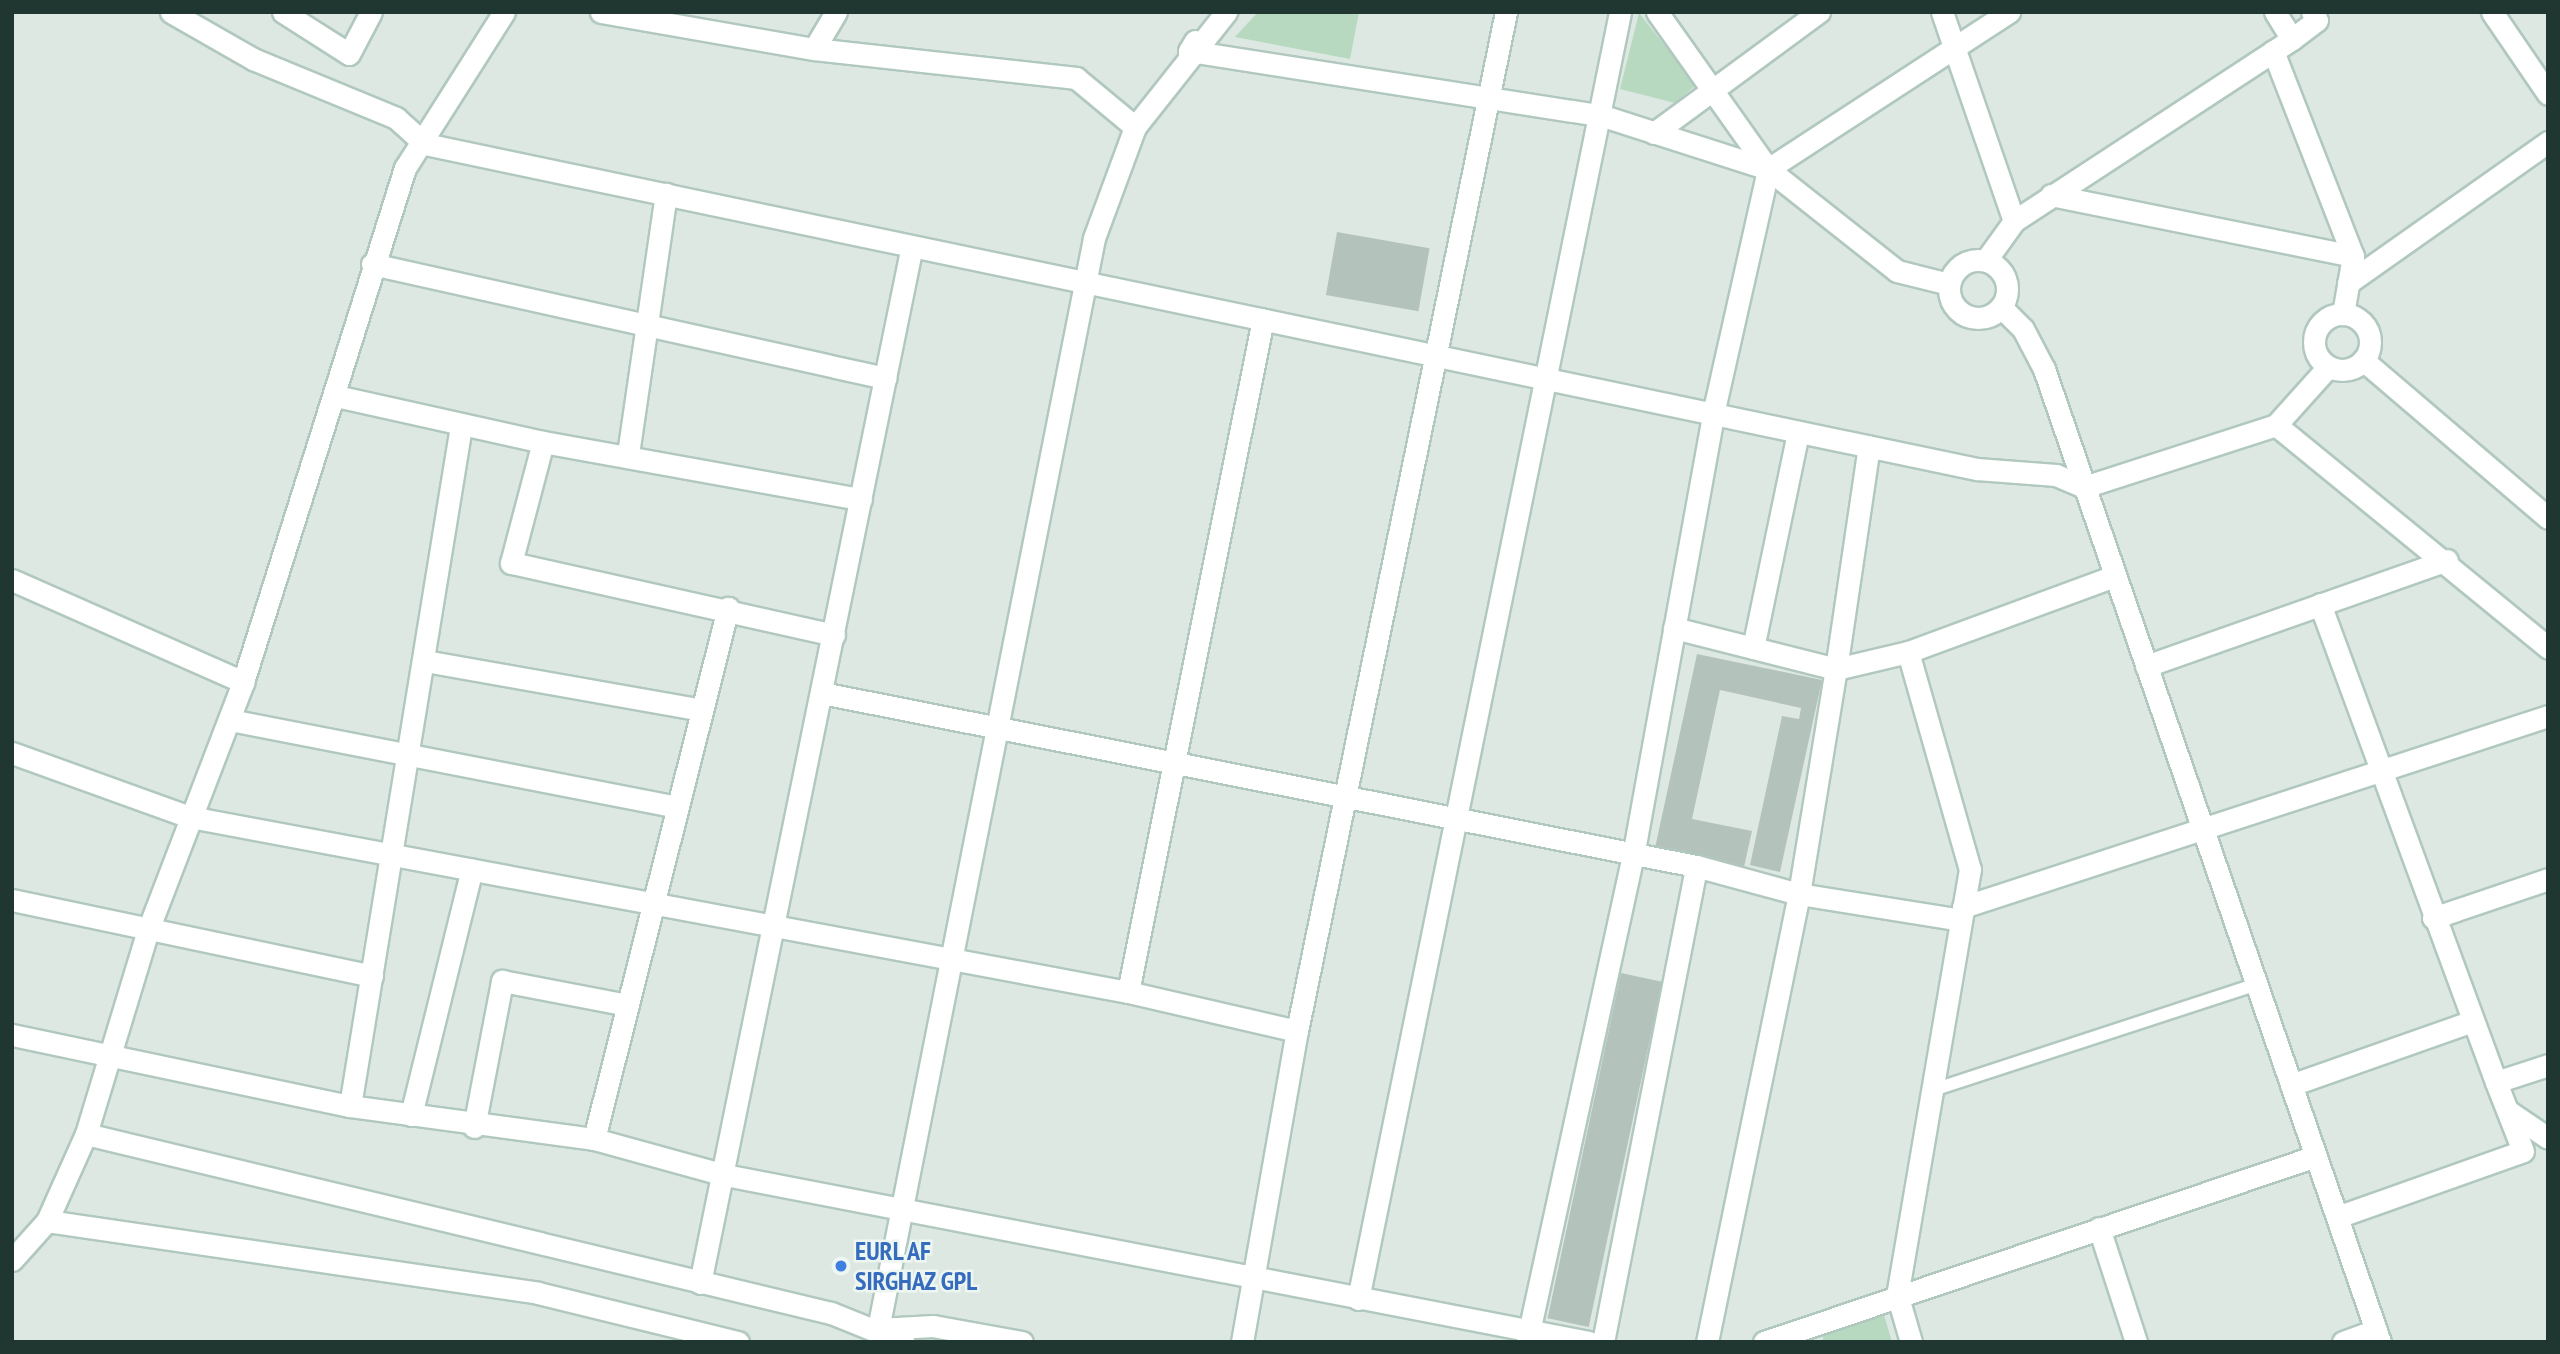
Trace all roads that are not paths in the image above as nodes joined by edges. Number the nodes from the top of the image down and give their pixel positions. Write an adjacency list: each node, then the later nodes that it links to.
1 (171, 12): 30 (street)
2 (283, 12): 3 (street)
3 (371, 12)
4 (504, 12): 30 (street)
5 (601, 12): 20 (street)
6 (836, 12): 20 (street)
7 (1211, 12): 21 (street)
8 (1226, 12): 21 (street)
9 (1506, 12): 25 (street)
10 (1620, 12): 26 (street)
11 (1657, 12): 23 (street)
12 (1819, 12): 23 (street)
13 (1942, 12): 19 (street)
14 (2009, 12): 19 (street)
15 (2275, 12): 18 (street)
16 (2492, 12): 24 (street)
17 (2319, 15): 18 (street)
18 (2292, 39): 22 (street)
19 (1955, 48): 31 (street); 34 (street)
20 (814, 49): 27 (street)
21 (1189, 51): 25 (street); 27 (street)
22 (2273, 51): 33 (street); 36 (street)
23 (1713, 88): 28 (street); 31 (street)
24 (2548, 93)
25 (1489, 97): 26 (street); 46 (street)
26 (1600, 116): 28 (street); 50 (street)
27 (1135, 127): 39 (street)
28 (1654, 133): 31 (street)
29 (2548, 142): 40 (street)
30 (425, 144): 32 (street); 38 (street)
31 (1768, 169): 41 (street); 52 (street)
32 (666, 194): 35 (street); 45 (street)
33 (2051, 194): 34 (street); 36 (street)
34 (2014, 221): 37 (street)
35 (912, 246): 39 (street); 49 (street)
36 (2353, 256): 40 (street)
37 (1986, 260): 41 (street); 42 (street)
38 (372, 264): 45 (street); 51 (street)
39 (1087, 283): 44 (street); 80 (street)
40 (2348, 283): 43 (street)
41 (1949, 284): 42 (street)
42 (2001, 307): 59 (street)
43 (2343, 314): 47 (street); 48 (street)
44 (1264, 319): 46 (street); 83 (street)
45 (648, 325): 49 (street); 58 (street)
46 (1435, 356): 50 (street); 85 (street)
47 (2363, 360): 48 (street); 61 (street)
48 (2328, 367): 53 (street)
49 (885, 378): 60 (street)
50 (1542, 378): 52 (street); 88 (street)
51 (335, 396): 54 (street); 75 (street)
52 (1713, 414): 55 (street); 67 (street)
53 (2276, 425): 59 (street); 62 (street)
54 (461, 426): 56 (street); 72 (street)
55 (1798, 432): 57 (street); 70 (street)
56 (543, 442): 58 (street); 66 (street)
57 (1869, 446): 59 (street); 74 (street)
58 (628, 454): 60 (street)
59 (2084, 487): 63 (street)
60 (861, 499): 68 (street)
61 (2548, 518)
62 (2447, 560): 65 (street); 69 (street)
63 (2115, 576): 71 (street); 73 (street)
64 (12, 580): 75 (street)
65 (2320, 604): 73 (street); 84 (street)
66 (728, 608): 68 (street); 77 (street)
67 (1674, 628): 70 (street); 91 (street)
68 (834, 635): 76 (street)
69 (2548, 648)
70 (1753, 649): 74 (street)
71 (1908, 652): 74 (street); 98 (street)
72 (425, 661): 77 (street); 81 (street)
73 (2146, 666): 89 (street)
74 (1836, 669): 95 (street)
75 (243, 682): 79 (street)
76 (822, 693): 80 (street); 100 (street)
77 (702, 710): 86 (street)
78 (2548, 716): 84 (street)
79 (230, 720): 81 (street); 87 (street)
80 (999, 729): 83 (street); 102 (street)
81 (409, 752): 86 (street); 90 (street)
82 (12, 753): 87 (street)
83 (1174, 764): 85 (street); 105 (street)
84 (2381, 773): 89 (street); 99 (street)
85 (1344, 798): 88 (street); 108 (street)
86 (678, 807): 97 (street)
87 (190, 817): 90 (street); 101 (street)
88 (1454, 820): 91 (street); 132 (street)
89 (2204, 832): 98 (street); 104 (street)
90 (393, 853): 93 (street); 103 (street)
91 (1633, 856): 92 (street); 135 (street)
92 (1696, 866): 95 (street); 142 (street)
93 (472, 869): 97 (street); 117 (street)
94 (2548, 879): 99 (street)
95 (1799, 894): 98 (street); 143 (street)
96 (12, 900): 101 (street)
97 (653, 906): 100 (street); 106 (street)
98 (1962, 913): 114 (street)
99 (2433, 918): 107 (street)
100 (775, 929): 102 (street); 123 (street)
101 (148, 930): 103 (street); 110 (street)
102 (952, 963): 105 (street); 124 (street)
103 (372, 976): 115 (street)
104 (2256, 985): 113 (street); 114 (lane)
105 (1128, 992): 108 (street)
106 (628, 1006): 118 (street); 121 (street)
107 (2473, 1021): 112 (street); 113 (street)
108 (1297, 1031): 129 (street)
109 (12, 1035): 110 (street)
110 (111, 1053): 115 (street); 119 (street)
111 (2548, 1065): 112 (street)
112 (2496, 1082): 116 (street)
113 (2291, 1084): 122 (street)
114 (1929, 1091): 131 (street)
115 (350, 1106): 117 (street)
116 (2508, 1111): 120 (street); 125 (street)
117 (411, 1115): 118 (street)
118 (474, 1127): 121 (street)
119 (86, 1134): 126 (street); 130 (street)
120 (2548, 1138)
121 (594, 1139): 123 (street)
122 (2316, 1156): 125 (street); 127 (street)
123 (726, 1175): 124 (street); 130 (street)
124 (903, 1208): 129 (street); 133 (street)
125 (2337, 1217): 136 (street)
126 (47, 1221): 128 (street); 137 (street)
127 (2099, 1228): 131 (street); 146 (street)
128 (12, 1260)
129 (1256, 1277): 132 (street); 140 (street)
130 (700, 1283): 133 (street)
131 (1897, 1294): 134 (street); 145 (street)
132 (1358, 1299): 135 (street)
133 (878, 1329): 138 (street); 139 (street)
134 (1808, 1333): 144 (street)
135 (1528, 1336): 141 (street)
136 (2378, 1336): 147 (street)
137 (733, 1341)
138 (904, 1342)
139 (1022, 1342)
140 (1242, 1342)
141 (1589, 1342)
142 (1603, 1342)
143 (1707, 1342)
144 (1764, 1342)
145 (1911, 1342)
146 (2136, 1342)
147 (2343, 1342)

